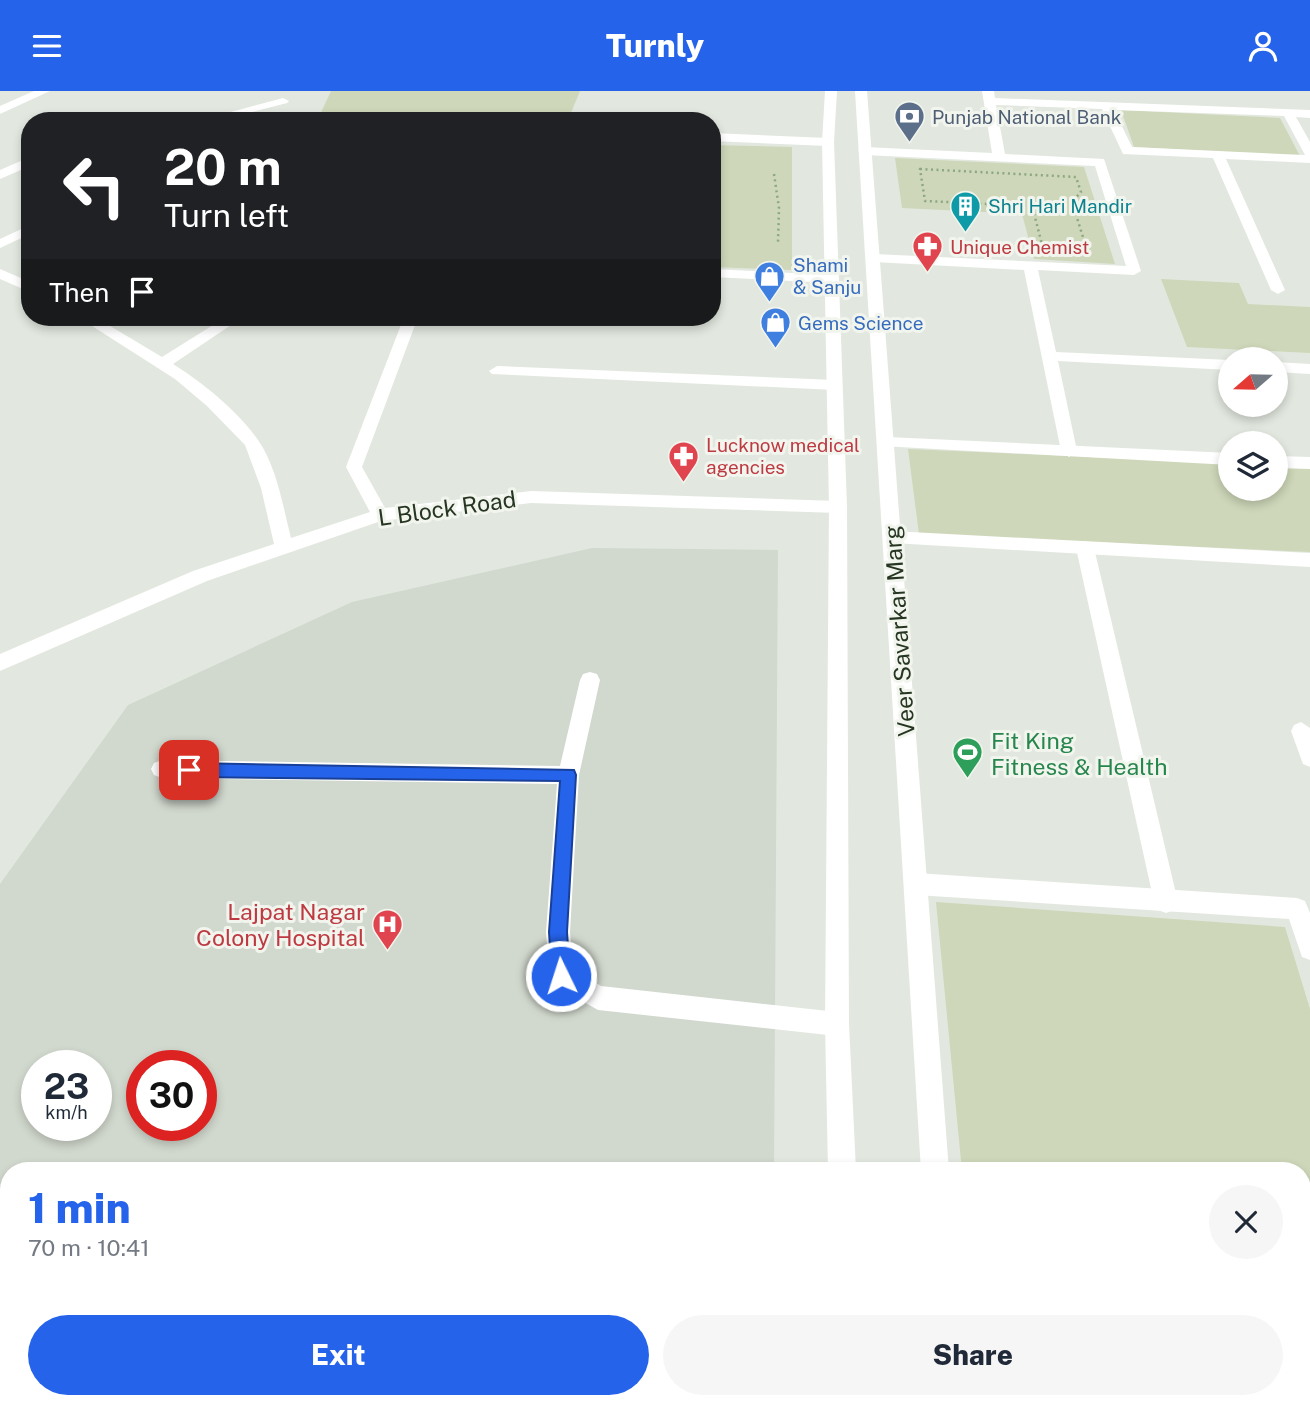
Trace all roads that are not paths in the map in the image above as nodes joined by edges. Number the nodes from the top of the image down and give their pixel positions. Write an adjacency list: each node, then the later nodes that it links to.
1 (44, 91): 7 (street)
2 (831, 91): 13 (street)
3 (861, 91): 14 (street, Veer Savarkar Marg)
4 (285, 96): 8 (street); 9 (street)
5 (989, 96): 6 (street); 17 (street)
6 (1106, 106): 10 (street); 16 (street)
7 (0, 110)
8 (233, 112)
9 (277, 112)
10 (1288, 113): 11 (street); 15 (street)
11 (1310, 114)
12 (721, 138): 13 (street)
13 (828, 142): 27 (street)
14 (864, 151): 17 (street); 23 (street, Veer Savarkar Marg)
15 (1310, 153)
16 (1218, 155): 18 (street); 29 (street)
17 (999, 157): 24 (street)
18 (1310, 159)
19 (21, 165): 20 (street)
20 (0, 175)
21 (21, 234): 22 (street)
22 (0, 244)
23 (874, 258): 24 (street); 40 (street, Veer Savarkar Marg)
24 (1030, 266): 33 (street)
25 (0, 273): 28 (street)
26 (721, 273): 27 (street)
27 (832, 279): 39 (street)
28 (21, 284)
29 (1278, 290)
30 (100, 326): 34 (street)
31 (222, 326): 34 (street)
32 (408, 326): 46 (street)
33 (1051, 356): 35 (street); 41 (street)
34 (162, 364): 48 (street)
35 (1218, 364)
36 (1288, 368): 37 (street)
37 (1310, 369)
38 (497, 371): 39 (street)
39 (835, 385): 45 (street)
40 (887, 442): 41 (street); 47 (street, Veer Savarkar Marg)
41 (1069, 451): 42 (street)
42 (1218, 458)
43 (1288, 462): 44 (street)
44 (1310, 463)
45 (838, 507): 46 (street, L Block Road); 60 (street)
46 (380, 515): 48 (street, L Block Road)
47 (892, 537): 49 (street); 57 (street, Veer Savarkar Marg)
48 (284, 547): 51 (street, L Block Road)
49 (1085, 548): 50 (street); 58 (street)
50 (1310, 559)
51 (0, 663)
52 (590, 680): 56 (street)
53 (1301, 731): 54 (street)
54 (1310, 758)
55 (162, 769): 56 (street)
56 (568, 775): 60 (street)
57 (916, 884): 58 (street); 62 (street, Veer Savarkar Marg)
58 (1166, 901): 59 (street)
59 (1310, 949)
60 (837, 1024): 61 (street)
61 (842, 1162)
62 (934, 1162)

